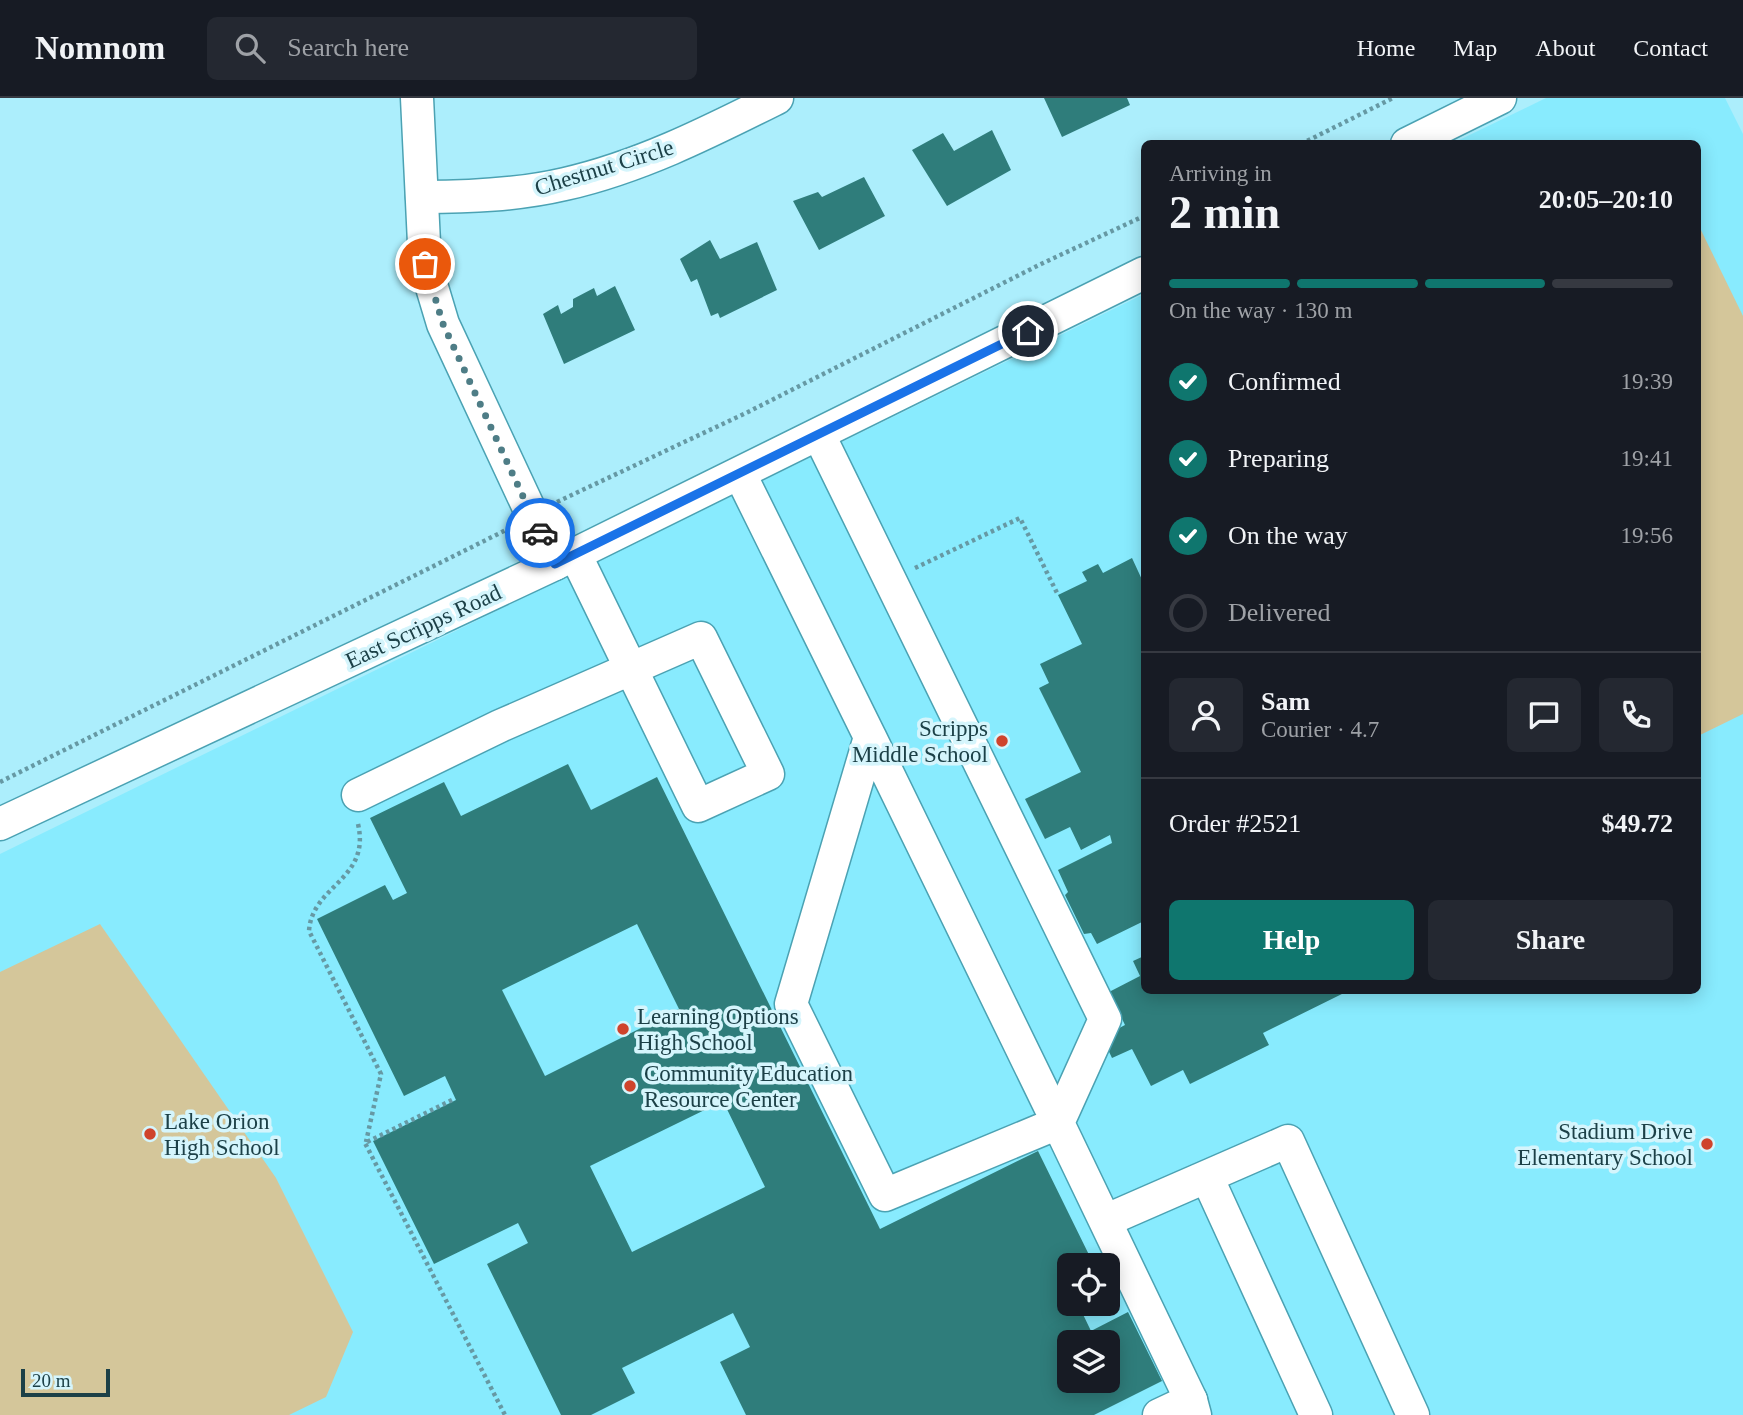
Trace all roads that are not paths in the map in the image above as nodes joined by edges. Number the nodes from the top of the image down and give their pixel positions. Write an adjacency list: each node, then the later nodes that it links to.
1 (417, 98): 5 (street)
2 (777, 98): 5 (street, Chestnut Circle)
3 (1500, 98): 4 (street)
4 (1416, 140)
5 (422, 197): 9 (street)
6 (1141, 274): 7 (street, East Scripps Road)
7 (819, 435): 8 (street, East Scripps Road); 14 (street)
8 (740, 474): 9 (street, East Scripps Road); 11 (street)
9 (565, 559): 10 (street); 13 (street, East Scripps Road)
10 (633, 670): 10 (street); 12 (street)
11 (870, 737): 14 (street); 14 (street)
12 (358, 795)
13 (0, 824)
14 (1058, 1123): 16 (street)
15 (1207, 1177): 16 (street); 19 (street); 20 (street)
16 (1107, 1220): 17 (street)
17 (1193, 1407): 18 (street)
18 (1159, 1415)
19 (1316, 1415)
20 (1413, 1415)

